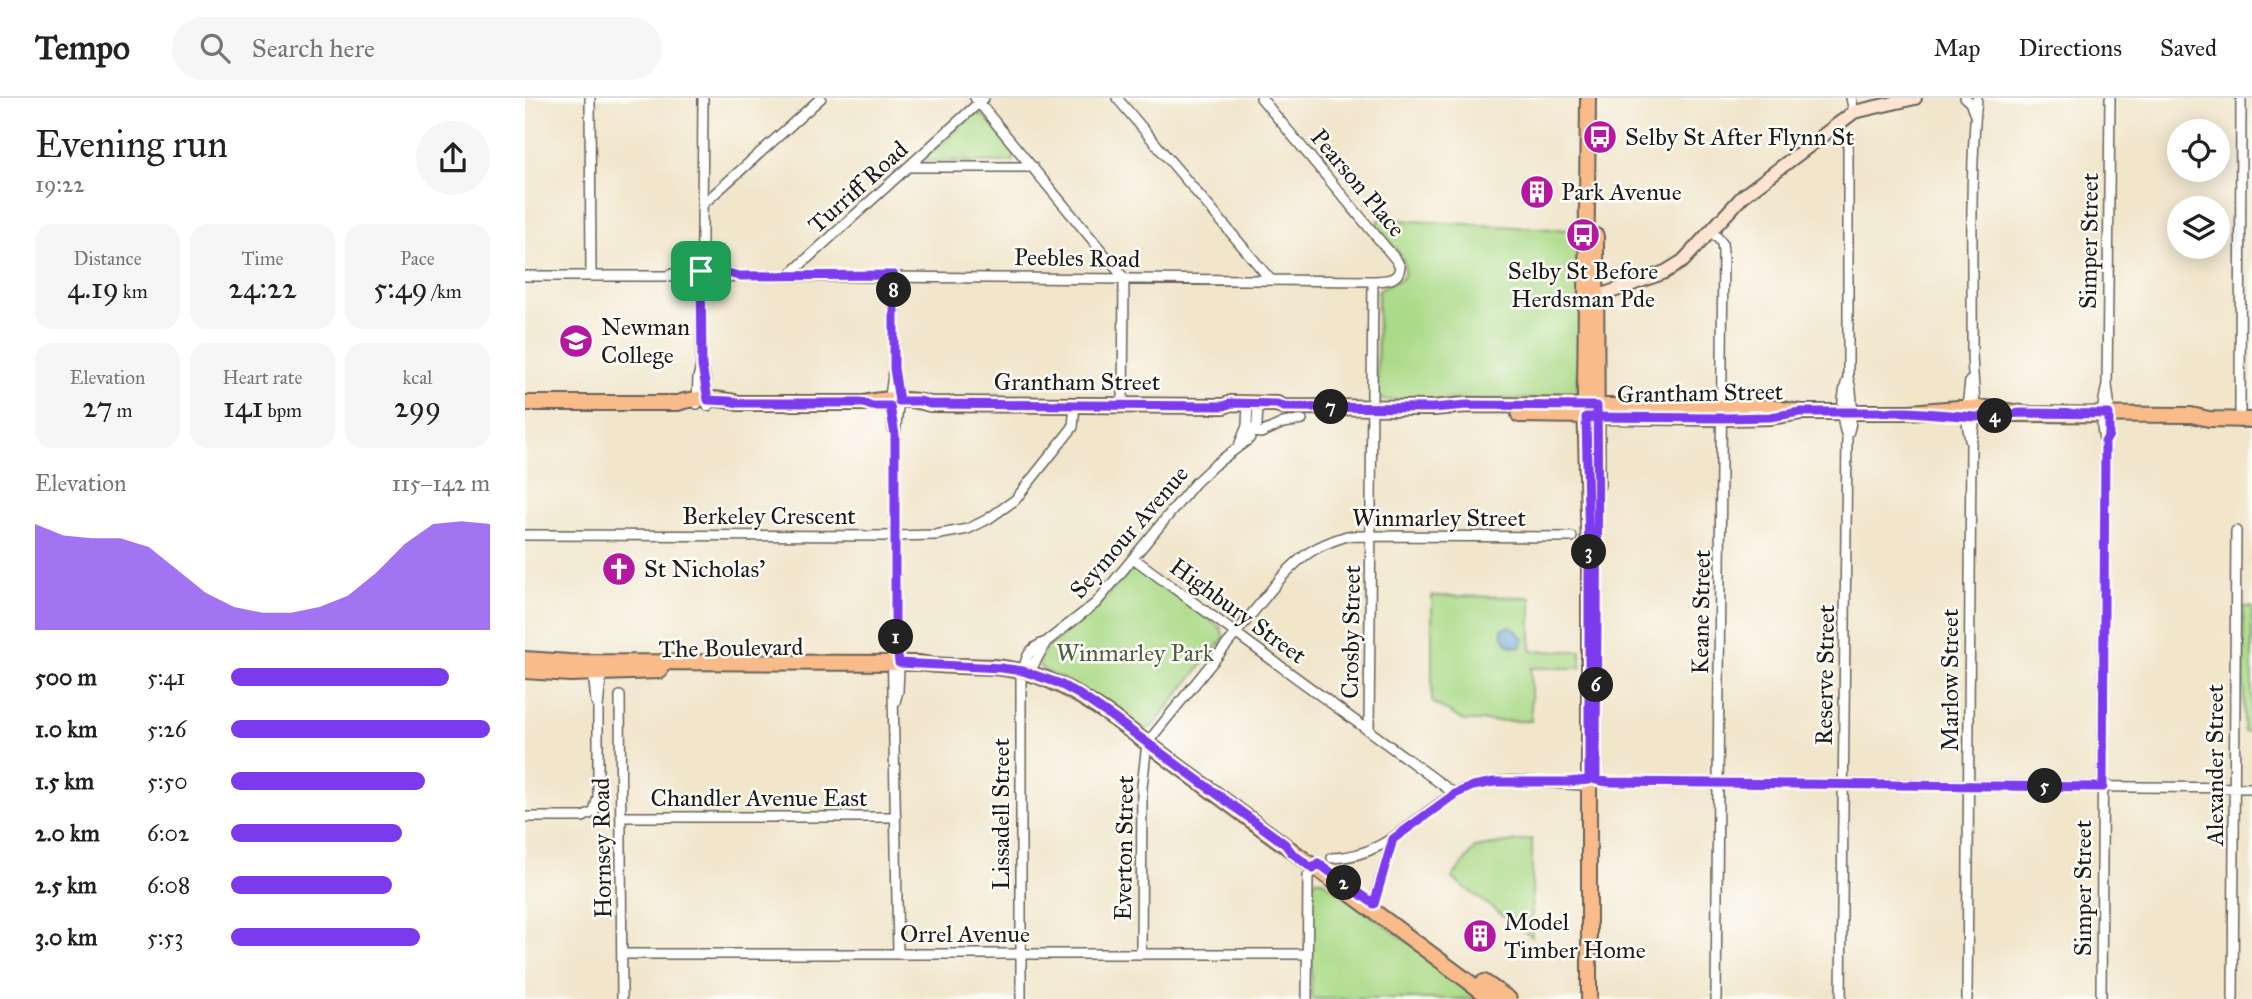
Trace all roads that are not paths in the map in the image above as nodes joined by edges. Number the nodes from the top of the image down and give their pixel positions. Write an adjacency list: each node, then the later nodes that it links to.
1 (590, 98): 24 (street)
2 (703, 98): 20 (street)
3 (821, 98): 20 (street)
4 (1117, 98): 29 (street)
5 (1261, 98): 22 (street, Pearson Place)
6 (1588, 98): 31 (main road)
7 (1596, 98): 31 (main road)
8 (1851, 98): 15 (street)
9 (1915, 98): 15 (main road)
10 (1965, 98): 16 (street)
11 (1977, 98): 16 (street, Marlow Street)
12 (2111, 98): 43 (street, Simper Street)
13 (2241, 98): 44 (street)
14 (979, 100): 18 (street, Turriff Road); 19 (street)
15 (1854, 112): 21 (main road)
16 (1975, 113): 42 (street, Marlow Street)
17 (1848, 140): 40 (street, Reserve Street)
18 (908, 167): 19 (street); 27 (street, Turriff Road)
19 (1033, 167): 28 (street)
20 (702, 205): 23 (street)
21 (1710, 230): 31 (main road); 41 (street, Keane Street)
22 (1398, 261): 30 (street, Peebles Road)
23 (701, 274): 24 (street, Peebles Road); 27 (street, Peebles Road); 33 (street)
24 (591, 275): 26 (street, Peebles Road)
25 (894, 275): 27 (street, Peebles Road); 28 (street, Peebles Road); 34 (street)
26 (525, 276)
27 (788, 276)
28 (1124, 278): 29 (street, Peebles Road); 36 (street)
29 (1270, 279): 30 (street, Peebles Road)
30 (1373, 281): 38 (street, Crosby Street)
31 (1591, 298): 39 (main road)
32 (525, 403): 33 (main road, Grantham Street)
33 (702, 403): 34 (main road, Grantham Street)
34 (895, 403): 35 (main road, Grantham Street); 50 (street)
35 (1075, 405): 36 (main road, Grantham Street); 50 (street, Berkeley Crescent)
36 (1123, 405): 37 (main road, Grantham Street)
37 (1253, 406): 38 (main road, Grantham Street); 46 (street); 47 (street)
38 (1373, 407): 39 (main road, Grantham Street); 51 (street, Crosby Street)
39 (1591, 412): 41 (main road, Grantham Street); 63 (main road)
40 (1847, 412): 41 (main road, Grantham Street); 42 (main road, Grantham Street); 65 (street, Reserve Street)
41 (1722, 413): 64 (street, Keane Street)
42 (1971, 413): 43 (main road, Grantham Street); 66 (street, Marlow Street)
43 (2106, 414): 44 (main road, Grantham Street); 67 (street, Simper Street)
44 (2248, 414)
45 (1302, 420): 46 (street, Seymour Avenue)
46 (1254, 432): 47 (street, Seymour Avenue)
47 (1239, 444): 53 (street, Seymour Avenue)
48 (2236, 531): 68 (street, Alexander Street)
49 (525, 535): 50 (street, Berkeley Crescent)
50 (893, 536): 56 (street)
51 (1372, 536): 52 (street, Winmarley Street); 54 (street, Winmarley Street); 61 (street, Crosby Street)
52 (1572, 537)
53 (1133, 558): 54 (street, Highbury Street); 59 (street, Seymour Avenue)
54 (1235, 634): 61 (street, Highbury Street); 62 (street, Winmarley Street)
55 (525, 659): 57 (main road, The Boulevard)
56 (895, 666): 57 (main road, The Boulevard); 59 (main road, The Boulevard); 73 (street)
57 (598, 668): 58 (main road, The Boulevard); 71 (street)
58 (525, 671)
59 (1023, 671): 62 (main road, The Boulevard); 79 (street, Lissadell Street)
60 (620, 696): 72 (street, Hornsey Road)
61 (1369, 731): 70 (street, Highbury Street)
62 (1147, 743): 76 (main road, The Boulevard); 81 (street, Everton Street)
63 (1595, 782): 64 (street); 70 (street); 88 (main road); 89 (main road)
64 (1718, 783): 65 (street); 90 (street, Keane Street)
65 (1843, 784): 66 (street); 91 (street, Reserve Street)
66 (1968, 786): 67 (street); 92 (street, Marlow Street)
67 (2103, 787): 68 (street); 93 (street, Simper Street)
68 (2234, 788): 69 (street); 94 (street, Alexander Street)
69 (2252, 788)
70 (1455, 794): 74 (street)
71 (525, 817)
72 (621, 817): 73 (street, Chandler Avenue East); 80 (street, Hornsey Road)
73 (896, 817): 78 (street)
74 (1393, 839): 75 (street); 77 (street)
75 (1332, 859)
76 (1316, 866): 77 (main road, The Boulevard); 82 (street)
77 (1373, 905): 86 (main road, The Boulevard); 87 (main road, The Boulevard)
78 (898, 953): 79 (street, Orrel Avenue); 80 (street, Orrel Avenue)
79 (1021, 953): 81 (street, Orrel Avenue); 84 (street, Lissadell Street)
80 (622, 954): 83 (street, Hornsey Road)
81 (1141, 954): 82 (street, Orrel Avenue)
82 (1307, 954): 85 (street)
83 (622, 999)
84 (1021, 999)
85 (1307, 999)
86 (1492, 999)
87 (1509, 999)
88 (1589, 999)
89 (1596, 999)
90 (1716, 999)
91 (1842, 999)
92 (1967, 999)
93 (2101, 999)
94 (2233, 999)

